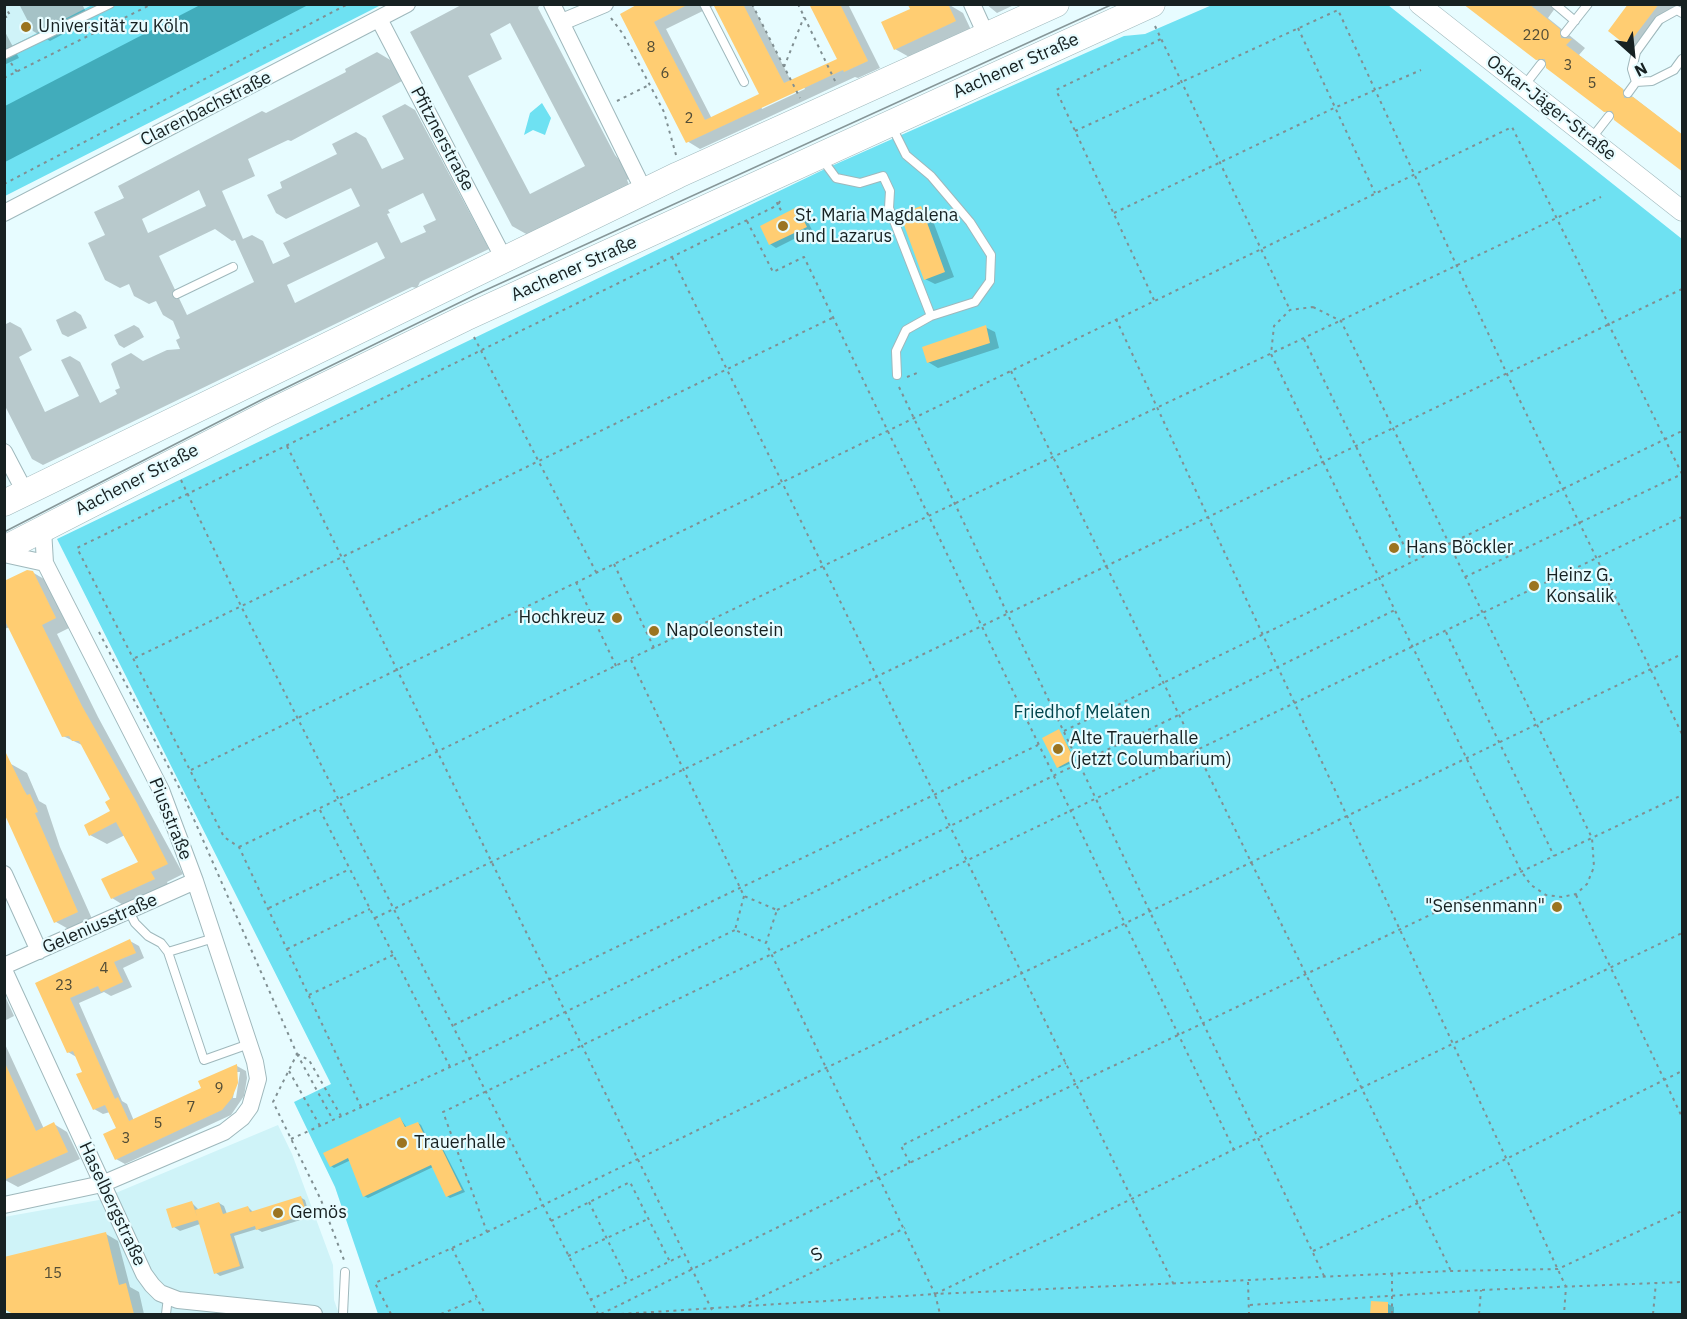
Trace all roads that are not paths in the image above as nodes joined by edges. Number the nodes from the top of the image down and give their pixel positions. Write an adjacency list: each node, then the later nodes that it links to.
1 (110, 4): 18 (lane)
2 (407, 4): 13 (street, Clarenbachstraße)
3 (552, 4): 15 (street)
4 (704, 4): 21 (lane)
5 (972, 4): 17 (street)
6 (1056, 4): 17 (main road, Aachener Straße)
7 (1419, 4): 23 (street, Oskar-Jäger-Straße)
8 (1555, 4): 14 (lane)
9 (1588, 4): 14 (lane)
10 (604, 5): 15 (street)
11 (1678, 9): 22 (lane)
12 (1153, 13): 26 (main road, Aachener Straße)
13 (379, 19): 31 (street, Clarenbachstraße); 32 (street, Pfitznerstraße)
14 (1575, 21): 16 (lane)
15 (562, 22): 29 (street)
16 (1565, 33)
17 (987, 37): 29 (main road, Aachener Straße)
18 (4, 55)
19 (1683, 59): 22 (lane)
20 (1541, 64): 23 (lane)
21 (744, 82)
22 (1636, 82): 24 (lane)
23 (1524, 86): 27 (street, Oskar-Jäger-Straße)
24 (1628, 93)
25 (1609, 116): 27 (lane)
26 (890, 124): 28 (main road, Aachener Straße); 35 (lane)
27 (1591, 139): 30 (street, Oskar-Jäger-Straße)
28 (820, 156): 35 (lane); 39 (main road, Aachener Straße)
29 (644, 191): 32 (main road, Aachener Straße)
30 (1683, 211)
31 (4, 213)
32 (504, 260): 38 (main road, Aachener Straße)
33 (233, 267): 34 (lane)
34 (177, 294)
35 (931, 316): 36 (lane)
36 (897, 375)
37 (5, 455): 38 (street)
38 (15, 497)
39 (42, 529): 40 (main road, Aachener Straße); 42 (street, Piusstraße)
40 (4, 549)
41 (4, 554): 42 (street)
42 (45, 563): 44 (street, Piusstraße)
43 (4, 874): 47 (street)
44 (195, 881): 45 (street, Geleniusstraße); 46 (street, Piusstraße)
45 (129, 911): 47 (street, Geleniusstraße); 48 (lane)
46 (214, 938): 48 (lane); 50 (street, Piusstraße)
47 (39, 951): 49 (street, Geleniusstraße)
48 (168, 952): 50 (lane)
49 (4, 968): 51 (street, Haselbergstraße)
50 (249, 1044): 51 (street, Piusstraße)
51 (102, 1184): 52 (street); 54 (street, Haselbergstraße)
52 (5, 1202)
53 (345, 1272): 57 (lane)
54 (168, 1297): 55 (lane); 56 (street)
55 (166, 1314)
56 (314, 1314)
57 (343, 1314)

